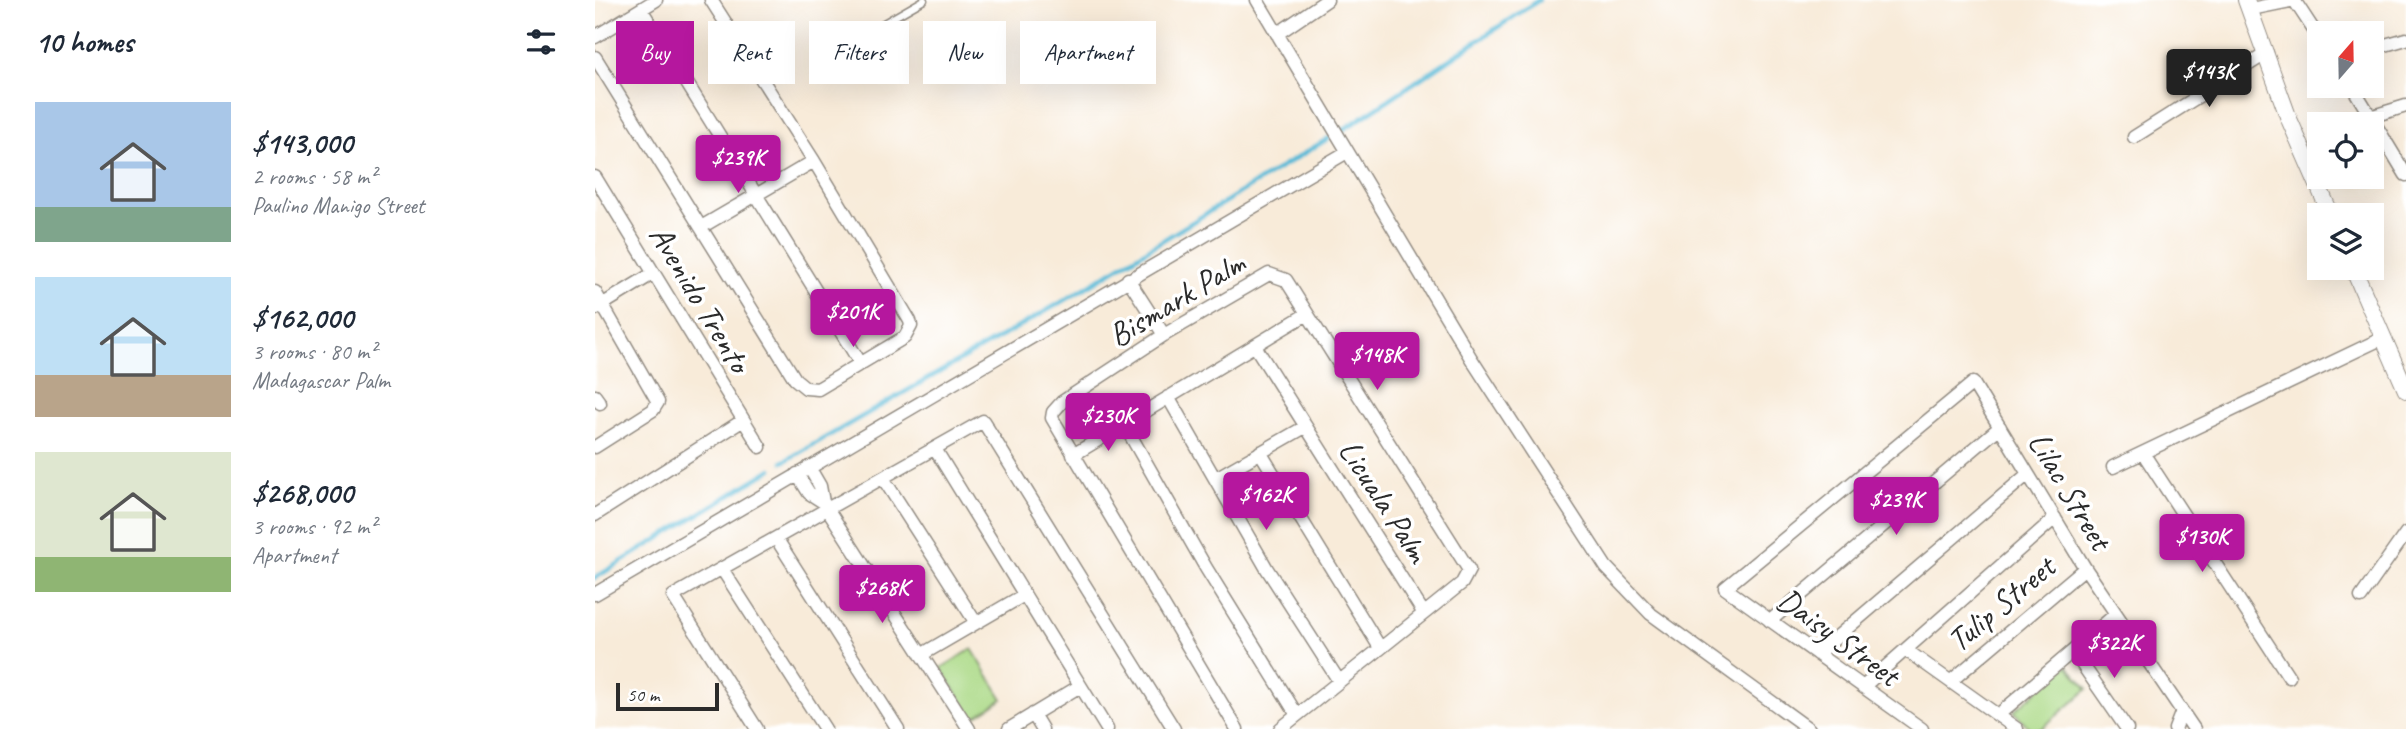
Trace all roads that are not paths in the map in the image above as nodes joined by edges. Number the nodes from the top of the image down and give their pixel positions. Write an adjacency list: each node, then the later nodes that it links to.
1 (656, 0): 8 (street)
2 (711, 0): 22 (street)
3 (924, 0): 9 (lane)
4 (1257, 0): 11 (street)
5 (1327, 0): 11 (street)
6 (2294, 0): 7 (street); 10 (street)
7 (2248, 4): 15 (street)
8 (641, 9): 12 (street); 25 (street)
9 (887, 21)
10 (2308, 21)
11 (1277, 34): 21 (street)
12 (595, 37)
13 (2406, 39): 14 (street)
14 (2384, 45)
15 (2267, 53): 20 (street); 26 (street)
16 (595, 57): 27 (street)
17 (2406, 106): 18 (street)
18 (2384, 113)
19 (2384, 135): 23 (street)
20 (2134, 137)
21 (1347, 152): 29 (street); 94 (street)
22 (814, 161): 25 (street); 37 (street)
23 (2406, 174)
24 (595, 177): 28 (street, Avenido Trento)
25 (758, 195): 27 (street); 37 (street)
26 (2326, 203)
27 (703, 226): 37 (street)
28 (654, 273): 32 (street); 40 (street, Avenido Trento)
29 (1128, 279): 34 (street); 51 (street)
30 (2358, 280): 35 (street)
31 (595, 292): 32 (street)
32 (599, 307): 44 (street)
33 (1307, 314): 34 (street, Bismark Palm); 36 (street); 66 (street, Bismark Palm)
34 (1164, 335): 49 (street, Bismark Palm)
35 (2383, 338): 38 (street); 48 (street)
36 (1255, 346): 39 (street); 42 (street, Licuala Palm)
37 (861, 364)
38 (2406, 390)
39 (1168, 397): 41 (street); 54 (street)
40 (742, 421): 45 (street, Avenido Trento); 56 (street)
41 (1124, 424): 49 (street); 82 (street)
42 (1305, 427): 47 (street); 66 (street, Licuala Palm)
43 (2000, 427): 52 (street, Lilac Street); 62 (street, Lilac Street); 68 (street)
44 (595, 447)
45 (760, 447)
46 (935, 449): 53 (street); 64 (street); 91 (street)
47 (1260, 452): 54 (street); 70 (street)
48 (2143, 453): 50 (street); 75 (street)
49 (1073, 455): 92 (street, Bismark Palm)
50 (2113, 467)
51 (803, 470): 55 (street); 63 (street)
52 (2028, 474): 57 (street, Lilac Street); 73 (street)
53 (883, 478): 55 (street); 69 (street)
54 (1216, 478): 76 (street)
55 (826, 505): 59 (street); 74 (street)
56 (595, 515)
57 (2056, 519): 60 (street, Lilac Street); 71 (street)
58 (2406, 533): 65 (street)
59 (776, 538): 61 (street); 86 (street)
60 (2085, 568): 67 (street, Lilac Street); 77 (street, Tulip Street)
61 (722, 569): 84 (street); 85 (street)
62 (1725, 588): 68 (street, Daisy Street)
63 (595, 594)
64 (1024, 595): 69 (street); 78 (street)
65 (2361, 597)
66 (1423, 612): 70 (street, Bismark Palm)
67 (2116, 614): 72 (street); 80 (street, Lilac Street)
68 (1770, 621): 73 (street, Daisy Street)
69 (976, 624): 74 (street)
70 (1379, 646): 76 (street, Bismark Palm)
71 (1906, 650): 77 (street); 79 (street)
72 (2073, 651): 83 (street); 97 (street)
73 (1817, 654): 79 (street, Daisy Street)
74 (922, 655): 87 (street)
75 (2289, 677)
76 (1339, 681): 82 (street, Bismark Palm)
77 (1951, 681): 83 (street)
78 (1080, 686): 81 (street); 90 (street)
79 (1863, 687): 95 (street, Daisy Street)
80 (2182, 711): 98 (street); 99 (street, Lilac Street)
81 (1033, 714): 88 (street); 89 (street)
82 (1297, 715): 93 (street, Bismark Palm)
83 (1998, 715): 96 (street)
84 (757, 729)
85 (825, 729)
86 (898, 729)
87 (969, 729)
88 (1009, 729)
89 (1042, 729)
90 (1107, 729)
91 (1174, 729)
92 (1237, 729)
93 (1280, 729)
94 (1809, 729)
95 (1921, 729)
96 (2017, 729)
97 (2127, 729)
98 (2175, 729)
99 (2194, 729)

